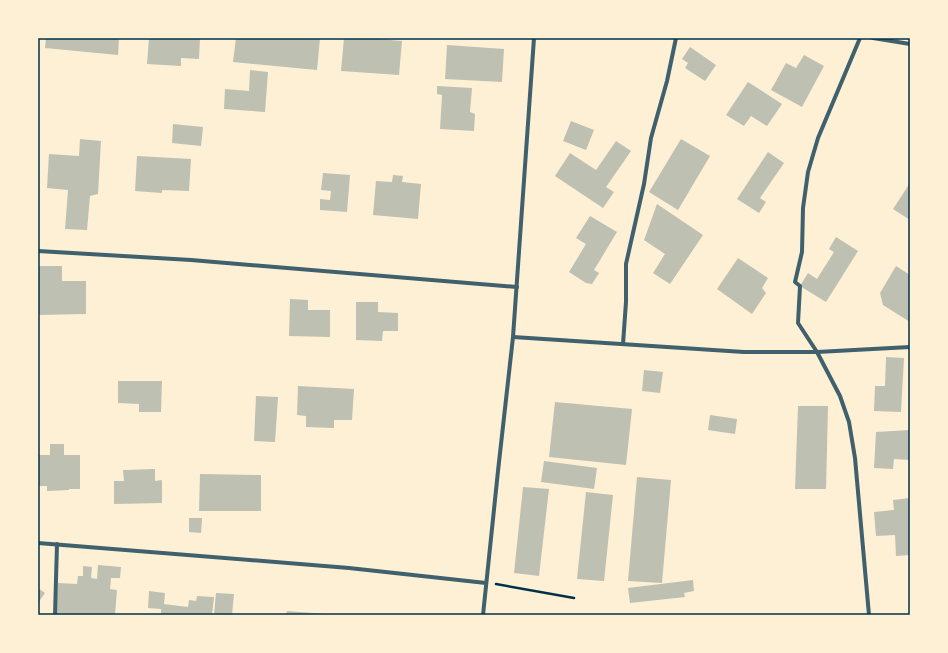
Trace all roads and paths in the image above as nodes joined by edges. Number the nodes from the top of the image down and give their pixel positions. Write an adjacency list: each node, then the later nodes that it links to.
1 (534, 38): 7 (street)
2 (676, 38): 9 (street)
3 (860, 38): 11 (street)
4 (873, 38): 5 (street)
5 (910, 44)
6 (38, 251): 7 (street)
7 (517, 287): 8 (street)
8 (513, 337): 9 (street); 14 (street)
9 (623, 344): 11 (street)
10 (910, 347): 11 (street)
11 (817, 352): 18 (street)
12 (38, 543): 13 (street)
13 (57, 544): 14 (street); 16 (street)
14 (486, 583): 15 (path); 17 (street)
15 (574, 598)
16 (55, 615)
17 (483, 615)
18 (869, 615)

